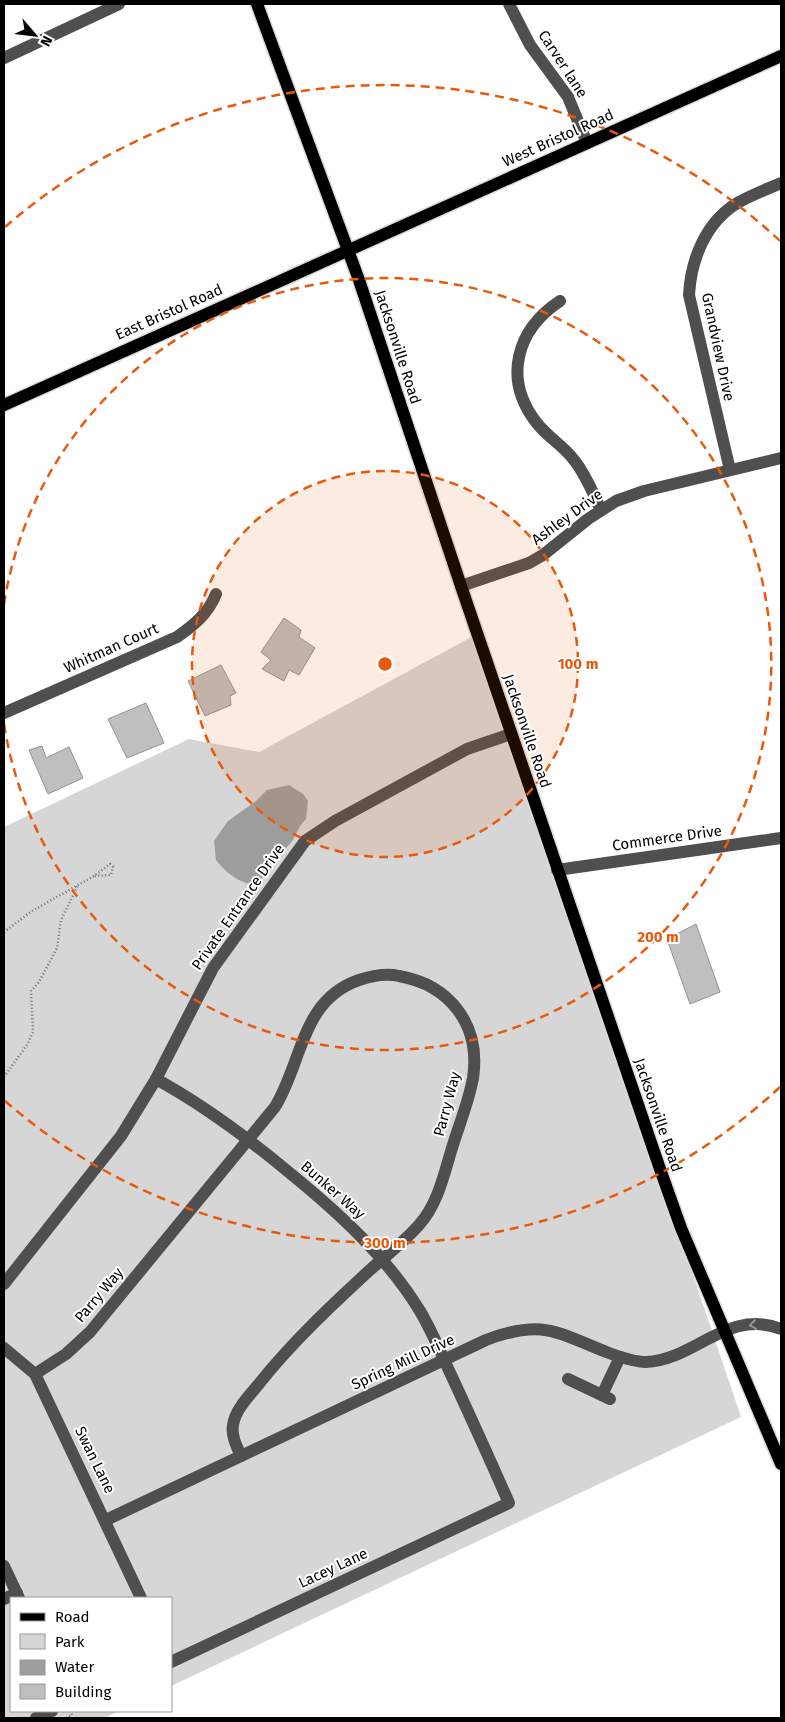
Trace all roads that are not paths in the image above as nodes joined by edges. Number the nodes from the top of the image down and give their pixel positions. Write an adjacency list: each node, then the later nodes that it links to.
1 (120, 4): 5 (street)
2 (257, 4): 8 (main road, Jacksonville Road)
3 (510, 4): 6 (street, Carver lane)
4 (781, 56): 6 (main road, West Bristol Road)
5 (4, 58)
6 (586, 143): 8 (main road, West Bristol Road)
7 (781, 183): 12 (street, Grandview Drive)
8 (348, 250): 10 (main road, East Bristol Road); 14 (main road, Jacksonville Road)
9 (560, 301): 13 (street)
10 (4, 405)
11 (781, 458): 12 (street, Ashley Drive)
12 (730, 470): 13 (street, Ashley Drive)
13 (601, 510): 14 (street, Ashley Drive)
14 (461, 586): 17 (main road, Jacksonville Road)
15 (216, 594): 16 (street, Whitman Court)
16 (4, 713)
17 (511, 734): 19 (main road, Jacksonville Road); 20 (street, Private Entrance Drive)
18 (781, 838): 19 (street, Commerce Drive)
19 (557, 870): 25 (main road, Jacksonville Road)
20 (156, 1079): 21 (street, Bunker Way); 23 (street, Private Entrance Drive)
21 (248, 1139): 22 (street, Bunker Way); 22 (street, Parry Way); 29 (street, Parry Way)
22 (381, 1260): 28 (street, Bunker Way); 31 (street, Parry Way)
23 (4, 1284)
24 (781, 1329): 25 (street, Spring Mill Drive, one-way to 25)
25 (724, 1330): 27 (street, Spring Mill Drive); 32 (main road, Jacksonville Road)
26 (4, 1348): 29 (street, Swan Lane)
27 (620, 1357): 28 (street, Spring Mill Drive); 30 (street)
28 (444, 1361): 31 (street, Spring Mill Drive); 33 (street, Bunker Way)
29 (35, 1374): 34 (street, Swan Lane)
30 (568, 1379)
31 (240, 1456): 34 (street, Spring Mill Drive)
32 (781, 1464)
33 (510, 1503): 38 (street, Lacey Lane)
34 (106, 1520): 37 (street, Swan Lane)
35 (4, 1566): 36 (street)
36 (18, 1596)
37 (141, 1597)
38 (172, 1662)
39 (50, 1712): 40 (street)
40 (36, 1718)

